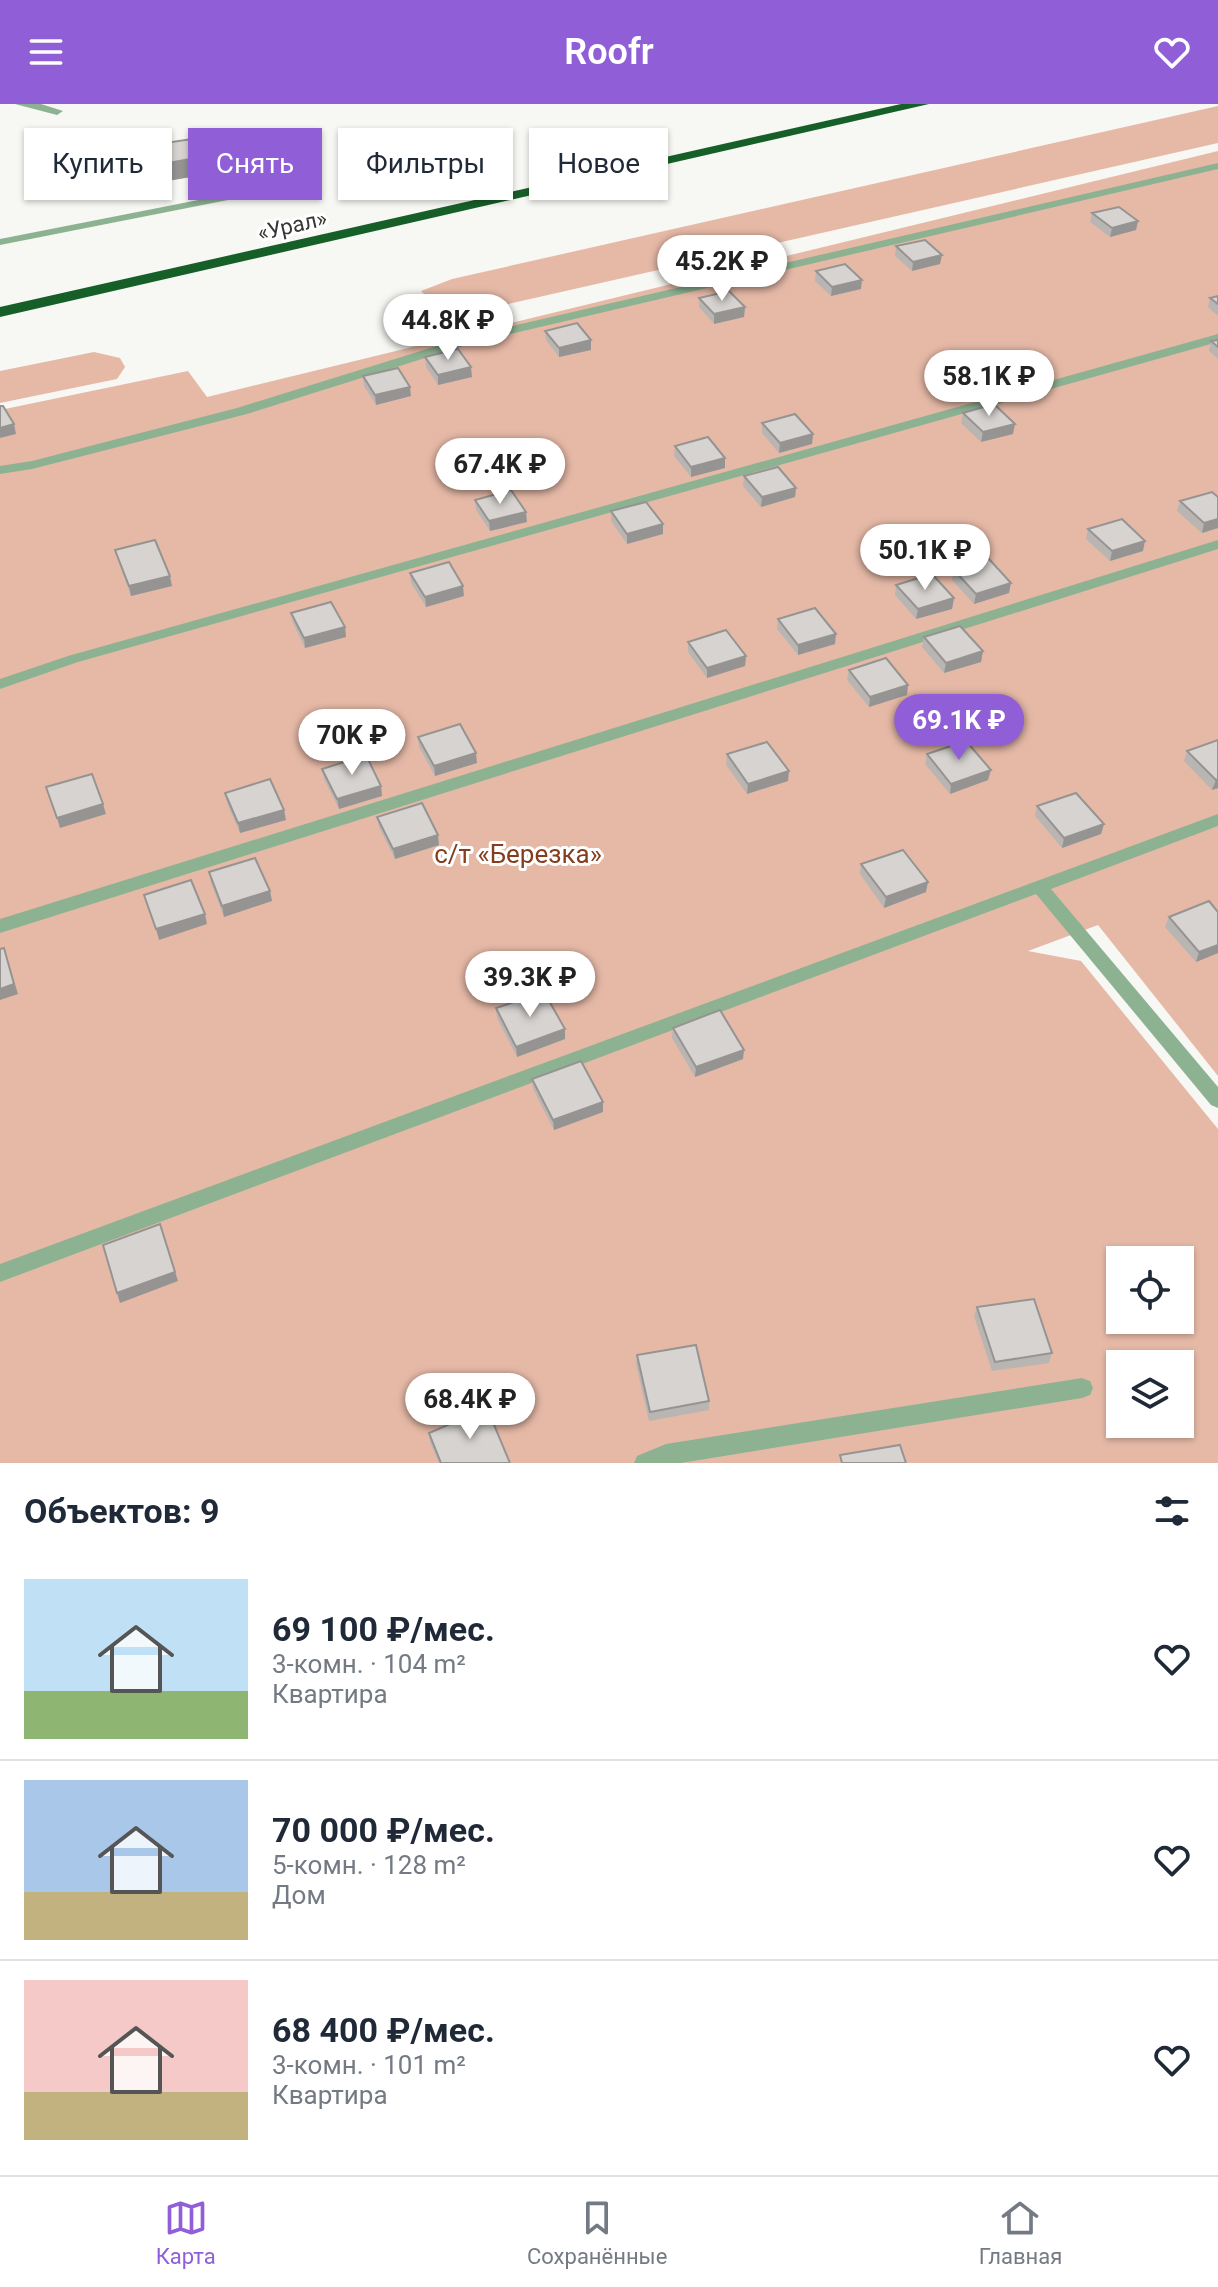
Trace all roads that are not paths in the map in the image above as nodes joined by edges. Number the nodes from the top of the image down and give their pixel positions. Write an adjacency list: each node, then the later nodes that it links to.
1 (21, 104): 4 (street)
2 (858, 104): 8 (highway, «Урал»)
3 (921, 104): 9 (highway, «Урал»)
4 (57, 111)
5 (1218, 166): 11 (lane)
6 (214, 200): 7 (lane)
7 (0, 242)
8 (0, 296)
9 (0, 312)
10 (1218, 338): 13 (lane)
11 (0, 470)
12 (1218, 544): 16 (lane)
13 (0, 684)
14 (1218, 820): 15 (lane)
15 (1041, 888): 17 (lane); 18 (lane)
16 (0, 926)
17 (1218, 1100)
18 (0, 1273)
19 (1082, 1388): 20 (lane)
20 (645, 1463)

